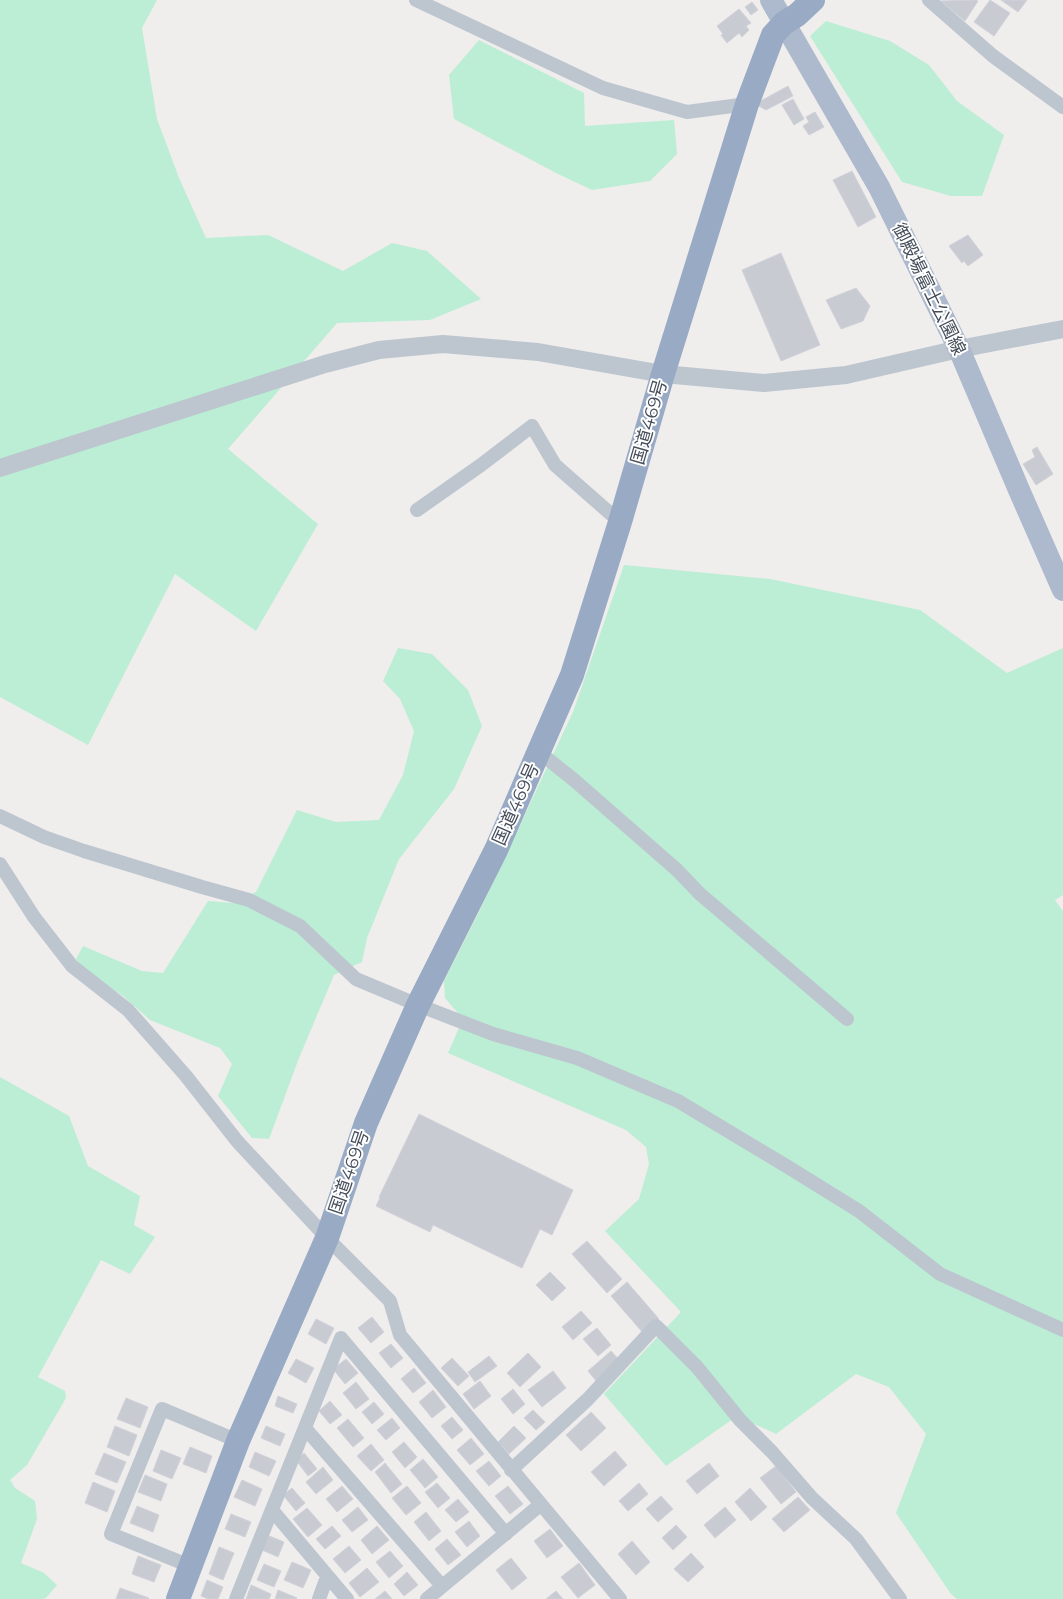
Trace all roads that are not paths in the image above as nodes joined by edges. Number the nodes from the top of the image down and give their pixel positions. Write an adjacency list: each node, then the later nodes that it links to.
1 (416, 0): 6 (street)
2 (771, 0): 5 (main road, 御殿場富士公園線)
3 (813, 0): 5 (highway, 国道469号)
4 (929, 0): 7 (street)
5 (784, 23): 6 (highway, 国道469号); 9 (main road, 御殿場富士公園線)
6 (747, 104): 10 (highway, 国道469号)
7 (1063, 107)
8 (1063, 329): 9 (street)
9 (960, 349): 10 (street); 14 (main road, 御殿場富士公園線)
10 (663, 374): 11 (street); 13 (highway, 国道469号)
11 (0, 468)
12 (417, 510): 13 (street)
13 (620, 522): 15 (highway, 国道469号)
14 (1063, 590)
15 (539, 752): 18 (highway, 国道469号); 19 (street)
16 (0, 816): 18 (street)
17 (0, 864): 20 (street)
18 (418, 1005): 20 (highway, 国道469号); 21 (street)
19 (847, 1019)
20 (326, 1238): 23 (highway, 国道469号); 24 (street)
21 (1063, 1330)
22 (305, 1428): 26 (street); 27 (street); 30 (street)
23 (238, 1441): 28 (highway, 国道469号); 28 (street)
24 (511, 1470): 25 (street); 37 (street)
25 (540, 1505): 27 (street); 36 (street)
26 (272, 1510): 29 (street); 32 (street)
27 (506, 1534): 30 (street)
28 (190, 1566): 31 (highway, 国道469号)
29 (328, 1577): 33 (street); 34 (street)
30 (442, 1586): 35 (street)
31 (178, 1599)
32 (236, 1599)
33 (319, 1599)
34 (347, 1599)
35 (426, 1599)
36 (620, 1599)
37 (900, 1599)

